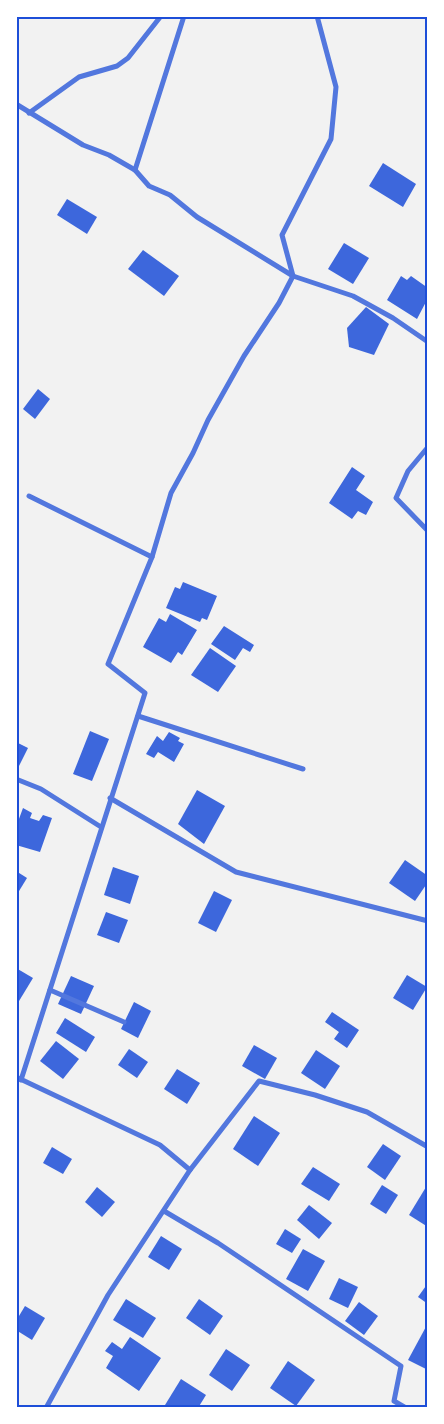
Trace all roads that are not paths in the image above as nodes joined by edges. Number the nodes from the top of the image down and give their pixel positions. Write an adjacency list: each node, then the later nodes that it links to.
1 (161, 16): 5 (street)
2 (184, 16): 6 (street)
3 (317, 16): 7 (street)
4 (16, 104): 5 (street)
5 (29, 113): 6 (street)
6 (135, 170): 7 (street)
7 (293, 276): 8 (street); 12 (street)
8 (428, 342)
9 (428, 447): 11 (street)
10 (29, 496): 12 (street)
11 (428, 531)
12 (152, 557): 13 (street)
13 (138, 716): 14 (street); 16 (street)
14 (303, 769)
15 (16, 779): 17 (street)
16 (110, 798): 17 (street); 18 (street)
17 (101, 827): 19 (street)
18 (428, 921)
19 (50, 990): 20 (street); 21 (street)
20 (124, 1022)
21 (19, 1079): 23 (street)
22 (428, 1147): 23 (street)
23 (190, 1170): 24 (street)
24 (164, 1210): 25 (street); 26 (street)
25 (46, 1408)
26 (406, 1408)

